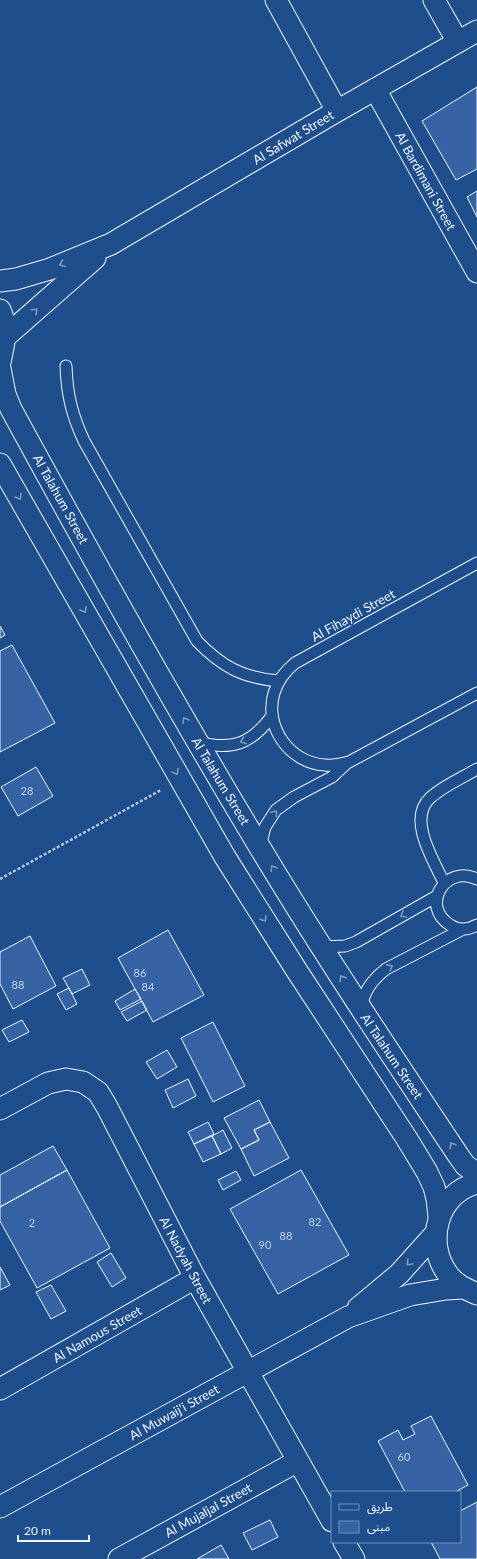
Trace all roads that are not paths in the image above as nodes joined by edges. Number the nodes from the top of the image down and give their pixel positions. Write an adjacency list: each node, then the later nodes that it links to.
1 (276, 0): 6 (street)
2 (434, 0): 4 (street)
3 (477, 31): 4 (street, Al Safwat Street)
4 (458, 42): 5 (street, Al Safwat Street)
5 (375, 89): 6 (street, Al Safwat Street); 8 (street, Al Bardimani Street)
6 (337, 111): 7 (street, Al Safwat Street)
7 (111, 244): 9 (street, Al Safwat Street, one-way to 9); 11 (street, Al Safwat Street, one-way to 7)
8 (477, 272)
9 (0, 281)
10 (0, 310): 11 (street)
11 (5, 336): 12 (street)
12 (0, 362)
13 (66, 366): 17 (lane)
14 (0, 368): 20 (street, Al Talahum Street, one-way to 14)
15 (0, 464): 34 (street, one-way to 34)
16 (477, 563): 17 (lane, Al Fihaydi Street)
17 (279, 681): 19 (lane, Al Fihaydi Street)
18 (477, 692): 21 (lane, Al Fihaydi Street)
19 (272, 716): 20 (lane, one-way to 20); 21 (lane, Al Fihaydi Street)
20 (197, 742): 23 (street, Al Talahum Street)
21 (349, 762): 23 (lane, Al Fihaydi Street, one-way to 21)
22 (477, 769): 25 (lane)
23 (260, 848): 29 (street, Al Talahum Street, one-way to 23)
24 (477, 879): 25 (lane)
25 (444, 883): 26 (lane)
26 (437, 896): 28 (lane); 29 (lane, one-way to 29)
27 (477, 926): 28 (lane)
28 (463, 929): 30 (lane, one-way to 28)
29 (322, 947): 30 (street, Al Talahum Street, one-way to 29)
30 (361, 1008): 32 (street, Al Talahum Street, one-way to 30)
31 (0, 1108): 35 (street, Al Nadyah Street)
32 (477, 1174)
33 (477, 1183): 34 (street, Al Muwaij'i Street)
34 (437, 1225): 36 (street); 37 (street, Al Muwaij'i Street, one-way to 37)
35 (195, 1278): 38 (street, Al Nadyah Street); 39 (street, Al Namous Street)
36 (470, 1291): 37 (street, Al Muwaij'i Street)
37 (348, 1316): 38 (street, Al Muwaij'i Street)
38 (247, 1372): 40 (street, Al Nadyah Street); 41 (street, Al Muwaij'i Street)
39 (0, 1389)
40 (298, 1461): 42 (street, Al Nadyah Street); 44 (street, Al Mujaljal Street)
41 (0, 1507)
42 (331, 1519)
43 (345, 1543): 45 (street)
44 (119, 1559)
45 (354, 1559)

